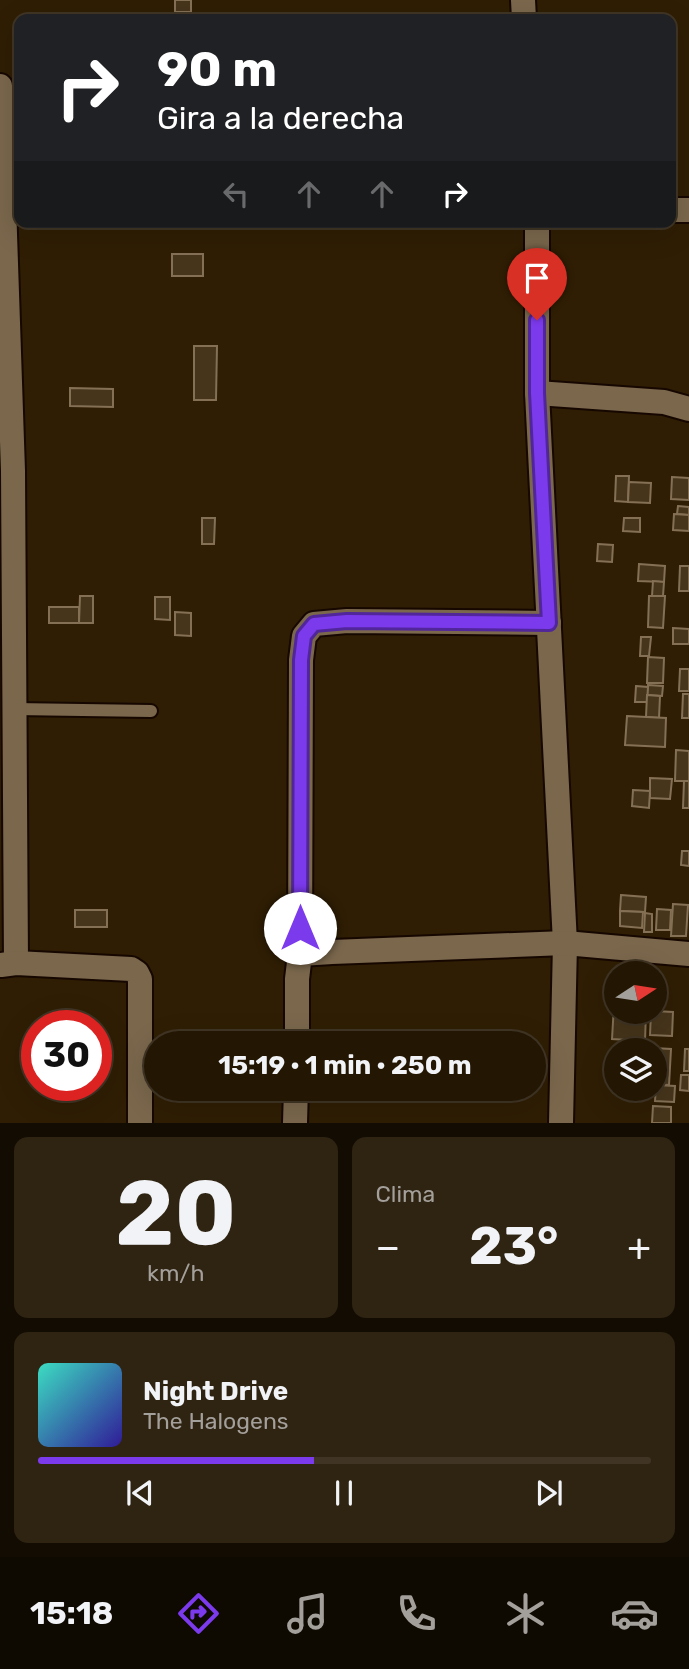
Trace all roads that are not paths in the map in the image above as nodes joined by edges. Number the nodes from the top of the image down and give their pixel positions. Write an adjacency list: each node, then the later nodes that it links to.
1 (0, 86): 2 (street)
2 (8, 184): 7 (street)
3 (537, 228): 4 (street)
4 (537, 393): 5 (street); 6 (street)
5 (689, 409)
6 (549, 623): 9 (street); 10 (street)
7 (7, 709): 8 (lane); 12 (street)
8 (151, 711)
9 (565, 943): 10 (street); 11 (street); 17 (street)
10 (300, 954): 13 (street)
11 (689, 954)
12 (8, 964): 15 (street)
13 (297, 1031)
14 (296, 1101): 16 (street)
15 (140, 1123)
16 (295, 1123)
17 (561, 1123)

